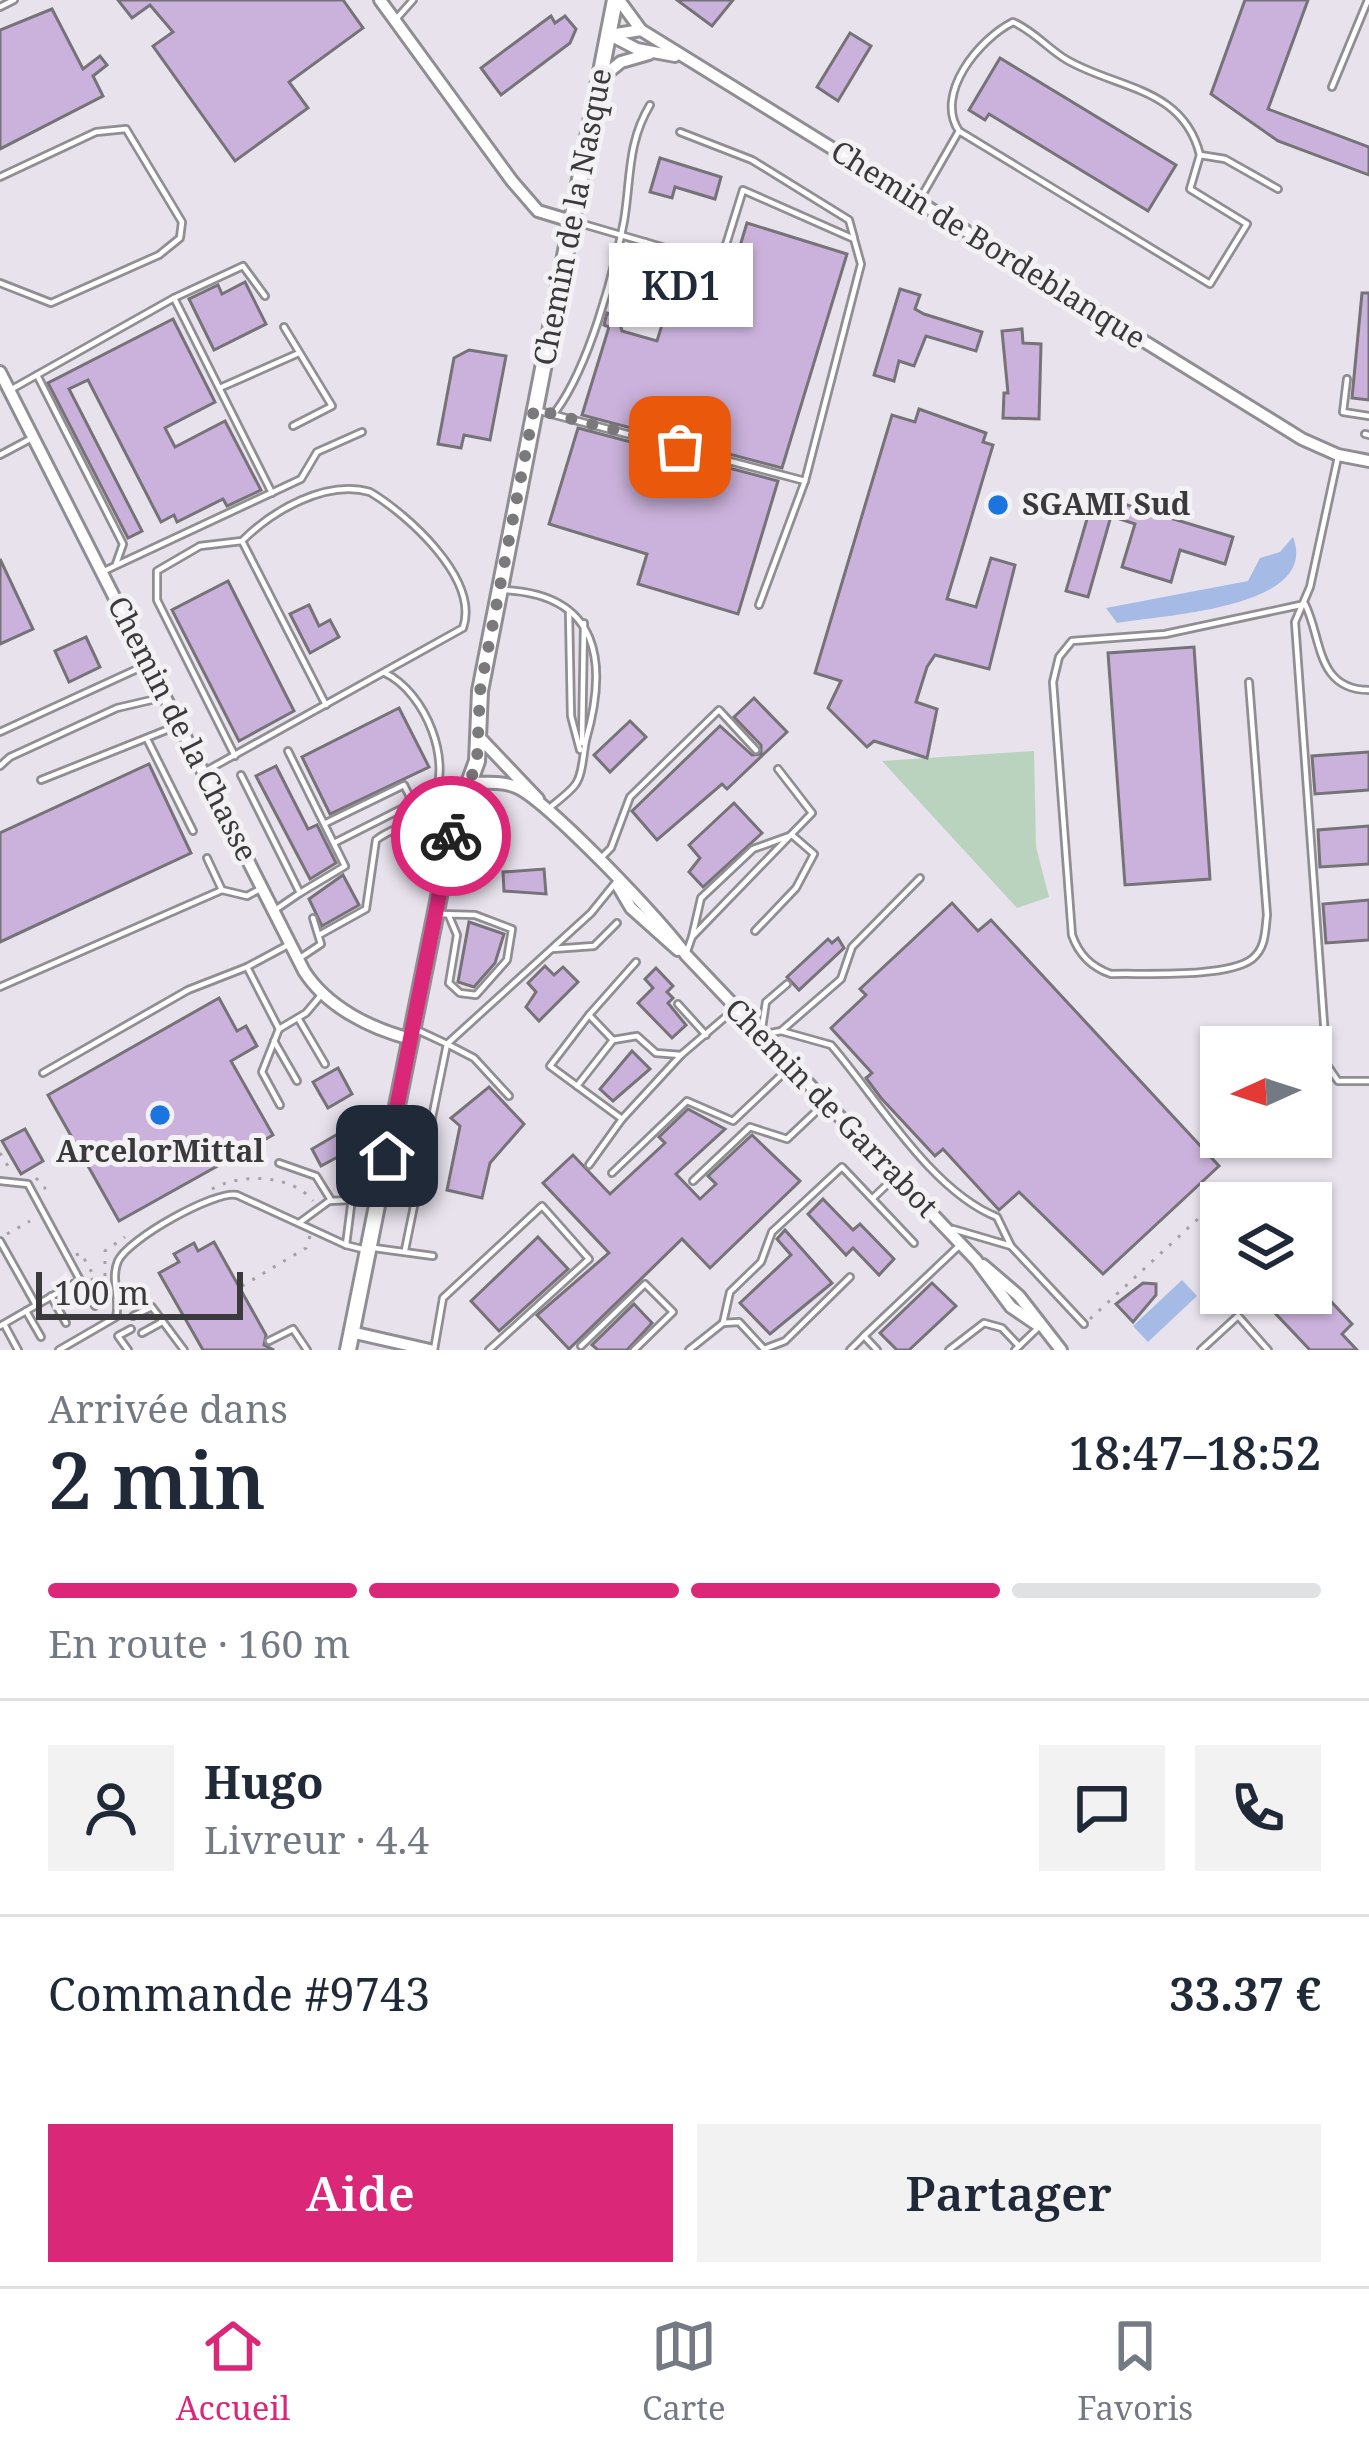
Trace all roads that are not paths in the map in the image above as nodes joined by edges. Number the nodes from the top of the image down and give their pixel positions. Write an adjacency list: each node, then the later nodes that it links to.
1 (14, 0): 6 (lane)
2 (380, 0): 7 (street)
3 (413, 0): 7 (lane)
4 (617, 0): 8 (street); 9 (street, Chemin de la Nasque)
5 (1367, 0): 13 (lane)
6 (0, 7)
7 (394, 20): 21 (street)
8 (641, 30): 9 (street); 11 (street, Chemin de Bordeblanque)
9 (610, 35): 10 (street); 12 (street, Chemin de la Nasque)
10 (652, 53): 11 (street); 12 (street)
11 (689, 62): 20 (street, Chemin de Bordeblanque)
12 (601, 79): 21 (street, Chemin de la Nasque)
13 (1332, 87)
14 (650, 105): 22 (lane)
15 (959, 131): 17 (lane); 17 (lane); 20 (lane)
16 (680, 132): 23 (lane)
17 (1200, 155): 19 (lane)
18 (0, 177): 26 (lane)
19 (1279, 188)
20 (919, 201): 43 (street, Chemin de Bordeblanque)
21 (571, 221): 22 (lane); 36 (street, Chemin de la Nasque)
22 (620, 234): 24 (lane); 37 (lane)
23 (854, 239): 25 (lane); 45 (lane)
24 (645, 242): 25 (lane); 25 (lane)
25 (673, 250)
26 (0, 283)
27 (265, 296): 28 (lane)
28 (174, 298): 32 (lane); 34 (lane)
29 (284, 328): 30 (lane)
30 (299, 353): 34 (lane); 39 (lane)
31 (0, 372): 35 (street, Chemin de la Chasse)
32 (37, 375): 35 (lane); 48 (lane)
33 (1347, 380): 38 (lane)
34 (219, 388): 46 (lane)
35 (9, 390): 41 (street, Chemin de la Chasse)
36 (534, 409): 37 (lane); 50 (street, Chemin de la Nasque)
37 (554, 413): 45 (lane)
38 (1369, 416)
39 (293, 426)
40 (362, 432): 46 (lane)
41 (33, 437): 42 (lane); 49 (street, Chemin de la Chasse)
42 (0, 455)
43 (1338, 455): 44 (street, Chemin de Bordeblanque); 52 (lane)
44 (1369, 460)
45 (805, 481): 51 (lane)
46 (272, 493): 48 (lane)
47 (242, 541): 56 (lane); 60 (lane); 67 (lane)
48 (116, 566): 49 (lane)
49 (102, 572): 55 (street, Chemin de la Chasse)
50 (500, 590): 53 (lane); 63 (street, Chemin de la Nasque)
51 (759, 604)
52 (1306, 604): 57 (lane); 58 (lane); 119 (lane)
53 (569, 612): 54 (lane); 68 (lane)
54 (584, 623): 68 (lane); 68 (lane)
55 (148, 664): 59 (street, Chemin de la Chasse); 62 (lane)
56 (385, 673): 60 (lane); 92 (lane)
57 (1250, 682)
58 (1369, 690)
59 (164, 696): 61 (street, Chemin de la Chasse); 69 (lane)
60 (326, 705): 67 (lane)
61 (179, 724): 64 (lane); 71 (street, Chemin de la Chasse)
62 (0, 731)
63 (481, 739): 74 (street, Chemin de la Nasque); 75 (street, Chemin de Garrabot)
64 (148, 741): 73 (lane); 77 (lane)
65 (756, 750): 81 (lane)
66 (288, 751): 76 (lane)
67 (236, 756): 71 (lane)
68 (582, 756): 75 (lane)
69 (0, 766)
70 (778, 769): 78 (lane)
71 (204, 772): 84 (street, Chemin de la Chasse)
72 (241, 775): 86 (lane)
73 (41, 779)
74 (470, 783): 75 (street, Chemin de Garrabot); 88 (street, Chemin de la Nasque)
75 (543, 806): 81 (street, Chemin de Garrabot)
76 (326, 823): 79 (lane); 79 (lane)
77 (193, 831)
78 (792, 835): 91 (lane); 93 (lane); 93 (lane)
79 (336, 842): 86 (lane)
80 (207, 858): 85 (lane)
81 (596, 862): 83 (street, Chemin de Garrabot)
82 (920, 878): 108 (lane)
83 (616, 882): 95 (lane); 96 (street, Chemin de Garrabot)
84 (262, 888): 85 (lane); 87 (street, Chemin de la Chasse)
85 (222, 890): 101 (lane)
86 (300, 893): 87 (lane)
87 (273, 910): 94 (street, Chemin de la Chasse)
88 (443, 915): 88 (lane); 109 (street, Chemin de la Nasque)
89 (313, 918): 92 (lane)
90 (616, 923): 95 (lane)
91 (755, 932)
92 (321, 934): 97 (lane)
93 (692, 937): 96 (lane)
94 (290, 944): 97 (street, Chemin de la Chasse); 99 (lane)
95 (552, 949): 114 (lane)
96 (686, 956): 104 (street, Chemin de Garrabot)
97 (298, 958): 102 (street, Chemin de la Chasse)
98 (636, 962): 105 (lane)
99 (247, 967): 107 (lane); 118 (lane)
100 (787, 984): 111 (lane)
101 (0, 987)
102 (322, 994): 106 (lane); 109 (street, Chemin de la Chasse)
103 (679, 1004): 110 (lane)
104 (736, 1008): 110 (lane); 111 (street, Chemin de Garrabot)
105 (589, 1015): 112 (lane); 121 (lane)
106 (298, 1018): 107 (lane); 116 (lane)
107 (279, 1030): 113 (lane)
108 (781, 1031): 111 (lane); 142 (lane)
109 (412, 1033): 114 (lane); 143 (street, Chemin de la Nasque)
110 (706, 1035): 115 (lane)
111 (761, 1035): 117 (street, Chemin de Garrabot)
112 (613, 1040): 115 (lane); 121 (lane)
113 (274, 1041): 120 (lane); 124 (lane)
114 (447, 1044): 122 (lane); 144 (lane)
115 (681, 1055): 125 (lane)
116 (325, 1064)
117 (791, 1066): 123 (street, Chemin de Garrabot); 129 (lane)
118 (44, 1073)
119 (1369, 1081)
120 (297, 1082)
121 (577, 1085): 125 (lane)
122 (509, 1096)
123 (826, 1102): 130 (street, Chemin de Garrabot); 132 (lane)
124 (280, 1105)
125 (622, 1119): 128 (lane)
126 (357, 1159): 135 (lane)
127 (279, 1163): 134 (lane)
128 (590, 1165)
129 (612, 1173)
130 (896, 1176): 133 (lane); 137 (street, Chemin de Garrabot)
131 (0, 1181): 147 (lane)
132 (694, 1181)
133 (872, 1199): 139 (lane); 156 (lane)
134 (331, 1200): 135 (lane); 136 (lane)
135 (351, 1200): 141 (lane)
136 (299, 1224): 141 (lane); 155 (lane)
137 (944, 1226): 140 (street, Chemin de Garrabot); 142 (lane)
138 (0, 1239): 149 (lane)
139 (914, 1243)
140 (961, 1244): 159 (street, Chemin de Garrabot); 164 (lane)
141 (346, 1245): 143 (lane)
142 (1011, 1246): 157 (lane)
143 (369, 1248): 144 (lane); 161 (street, Chemin de la Nasque)
144 (405, 1250): 145 (lane)
145 (433, 1256)
146 (850, 1277): 179 (lane)
147 (82, 1282): 148 (lane); 150 (lane)
148 (51, 1296): 149 (lane); 154 (lane)
149 (36, 1306): 151 (lane)
150 (94, 1306)
151 (26, 1311): 158 (lane); 165 (lane)
152 (133, 1316): 153 (lane)
153 (162, 1322): 162 (lane); 172 (lane)
154 (66, 1323)
155 (110, 1323): 163 (lane); 170 (lane)
156 (723, 1323): 178 (lane); 179 (lane)
157 (1084, 1324)
158 (2, 1325): 169 (lane)
159 (1038, 1325): 167 (lane); 183 (street, Chemin de Garrabot)
160 (131, 1329): 163 (lane)
161 (352, 1332): 174 (street, Chemin de la Nasque); 175 (street)
162 (142, 1333)
163 (118, 1336): 171 (lane)
164 (864, 1336): 180 (lane); 181 (lane)
165 (41, 1337)
166 (269, 1342): 173 (lane)
167 (1017, 1348): 182 (lane)
168 (581, 1349): 177 (lane)
169 (18, 1350)
170 (59, 1350)
171 (128, 1350)
172 (184, 1350)
173 (307, 1350)
174 (348, 1350)
175 (430, 1350): 176 (lane)
176 (489, 1350)
177 (634, 1350)
178 (689, 1350)
179 (764, 1350)
180 (850, 1350)
181 (877, 1350)
182 (949, 1350)
183 (1061, 1350)
184 (1202, 1350): 185 (lane)
185 (1268, 1350)

